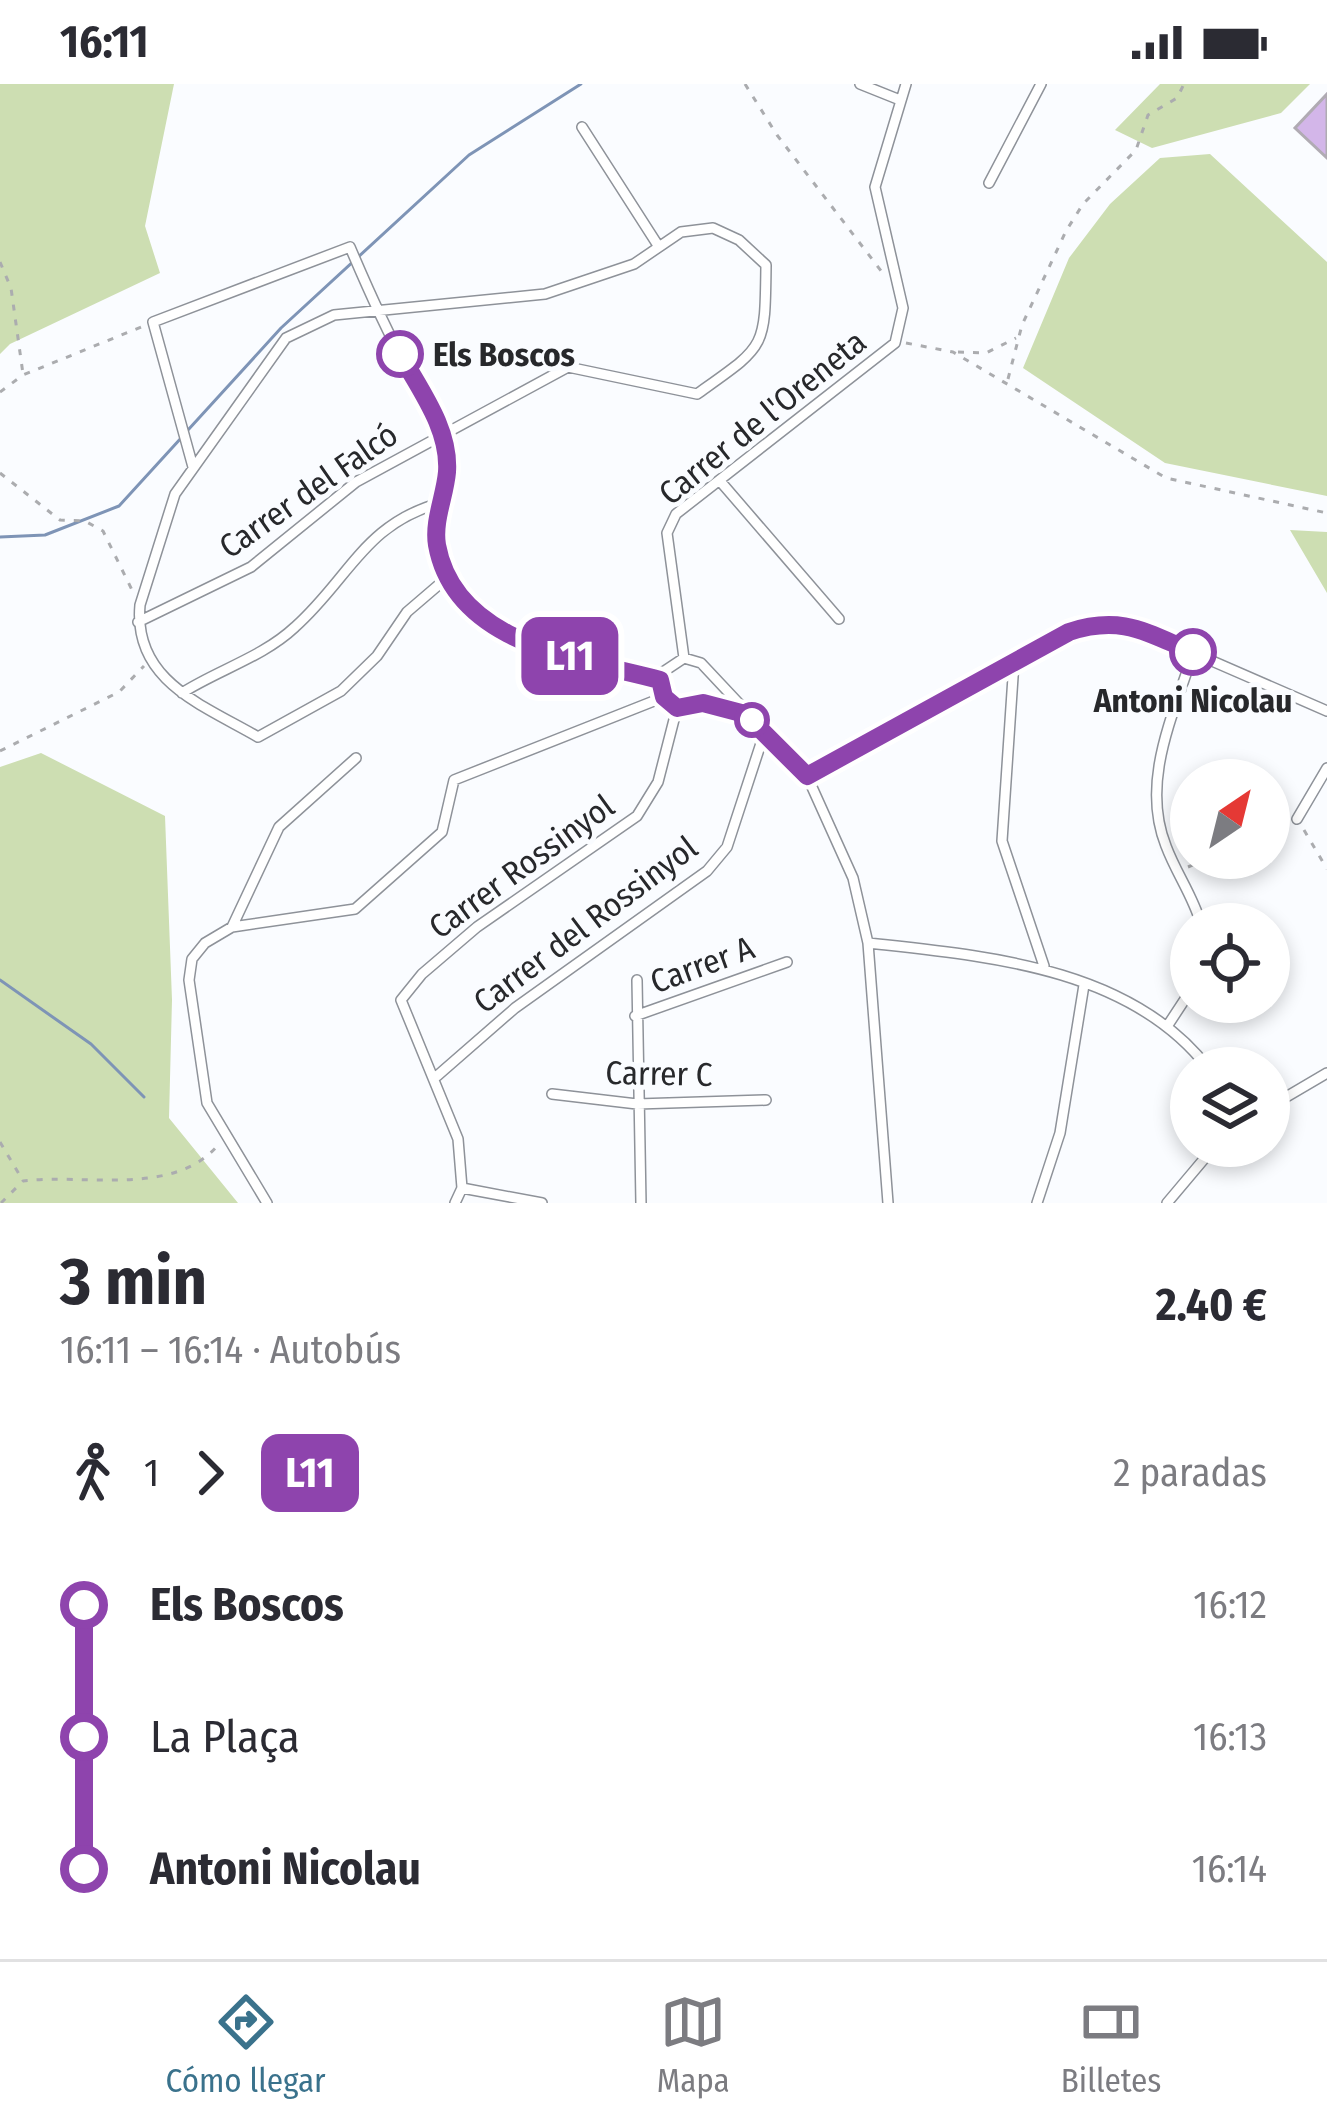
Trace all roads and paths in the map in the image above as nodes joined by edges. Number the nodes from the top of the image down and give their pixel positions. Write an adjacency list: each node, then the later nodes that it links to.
1 (745, 84): 11 (path)
2 (860, 84): 6 (street)
3 (906, 84): 6 (street, Carrer de l'Oreneta)
4 (1041, 84): 8 (street)
5 (1184, 84): 14 (path)
6 (900, 100): 11 (street, Carrer de l'Oreneta)
7 (582, 128): 9 (street)
8 (989, 183)
9 (659, 247): 12 (street); 20 (street, Carrer del Falcó)
10 (0, 262): 17 (path)
11 (896, 283): 15 (street, Carrer de l'Oreneta)
12 (378, 315): 13 (street); 20 (street); 21 (street)
13 (153, 322): 17 (path); 21 (street)
14 (1018, 337): 16 (path); 18 (path)
15 (895, 343): 16 (path); 23 (street, Carrer de l'Oreneta)
16 (952, 352): 18 (path)
17 (23, 376): 19 (path)
18 (1007, 380): 25 (path)
19 (0, 392)
20 (443, 432): 24 (street); 29 (street, Carrer del Falcó)
21 (193, 466): 27 (street)
22 (0, 473): 27 (path)
23 (720, 482): 28 (street); 31 (street, Carrer de l'Oreneta)
24 (442, 502): 26 (street); 36 (street)
25 (1327, 513)
26 (449, 576): 35 (street); 36 (street)
27 (140, 605): 29 (street)
28 (839, 619)
29 (138, 622): 32 (street)
30 (1193, 652): 33 (street); 40 (street); 49 (street)
31 (684, 658): 34 (street); 35 (street)
32 (149, 661): 36 (street); 43 (path)
33 (1014, 662): 46 (street); 54 (street)
34 (711, 678): 38 (street); 41 (street)
35 (660, 680): 37 (street)
36 (182, 693)
37 (664, 697): 39 (street); 51 (street)
38 (703, 703): 39 (street); 41 (street)
39 (677, 708): 62 (street, Carrer Rossinyol)
40 (1327, 711)
41 (745, 714): 42 (street)
42 (765, 730): 46 (street); 62 (street, Carrer del Rossinyol)
43 (0, 751)
44 (356, 758): 51 (street)
45 (1327, 768): 47 (street)
46 (807, 776): 52 (street)
47 (1298, 819): 48 (path); 50 (path)
48 (1290, 823)
49 (1170, 855)
50 (1327, 869)
51 (232, 927): 67 (street)
52 (868, 943): 54 (street); 77 (street)
53 (787, 962): 57 (street, Carrer A)
54 (1044, 966): 56 (street)
55 (637, 980): 57 (street)
56 (1084, 985): 59 (street); 78 (street)
57 (635, 1016): 66 (street)
58 (1170, 1022): 59 (street)
59 (1168, 1025): 60 (street)
60 (1188, 1047)
61 (1327, 1073): 64 (street)
62 (436, 1076): 71 (street)
63 (552, 1094): 66 (street, Carrer C)
64 (1290, 1095)
65 (766, 1100): 66 (street, Carrer C)
66 (638, 1104): 76 (street)
67 (224, 1138): 70 (path); 73 (street)
68 (0, 1142): 70 (path)
69 (1197, 1167): 79 (street)
70 (22, 1181): 72 (path)
71 (462, 1188): 74 (street); 75 (street)
72 (1, 1203)
73 (267, 1203)
74 (454, 1203)
75 (542, 1203)
76 (641, 1203)
77 (888, 1203)
78 (1037, 1203)
79 (1167, 1203)

